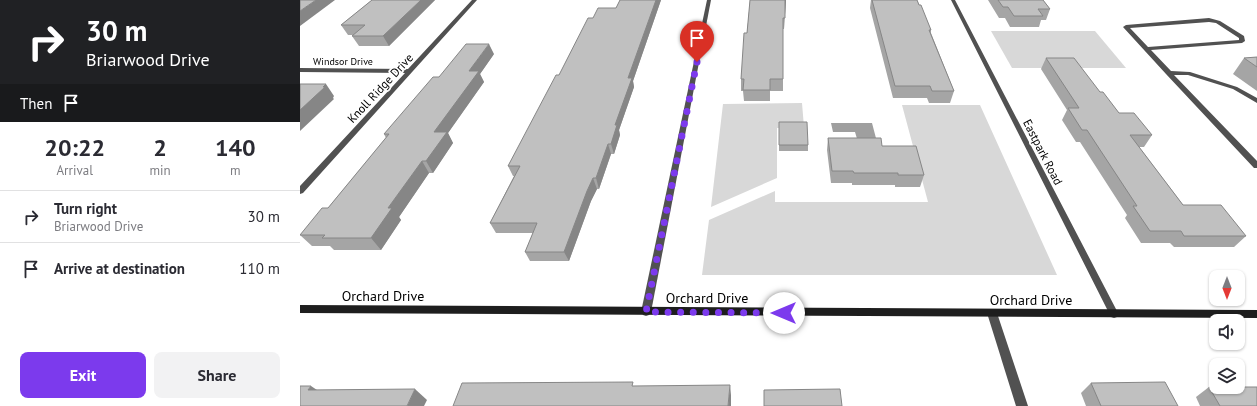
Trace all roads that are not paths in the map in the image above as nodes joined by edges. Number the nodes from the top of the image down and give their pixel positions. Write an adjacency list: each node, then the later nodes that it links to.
1 (475, 0): 6 (street, Knoll Ridge Drive)
2 (709, 0): 12 (street)
3 (953, 0): 14 (street, Eastpark Road)
4 (1146, 49): 4 (street); 7 (street)
5 (300, 70): 6 (street, Windsor Drive)
6 (410, 71): 10 (street, Knoll Ridge Drive)
7 (1168, 73): 8 (street); 9 (street)
8 (1257, 101)
9 (1257, 166)
10 (300, 191)
11 (300, 309): 12 (street, Orchard Drive)
12 (646, 312): 13 (street, Orchard Drive)
13 (992, 314): 14 (street, Orchard Drive); 16 (street)
14 (1114, 314): 15 (street, Orchard Drive)
15 (1257, 314)
16 (1022, 406)

